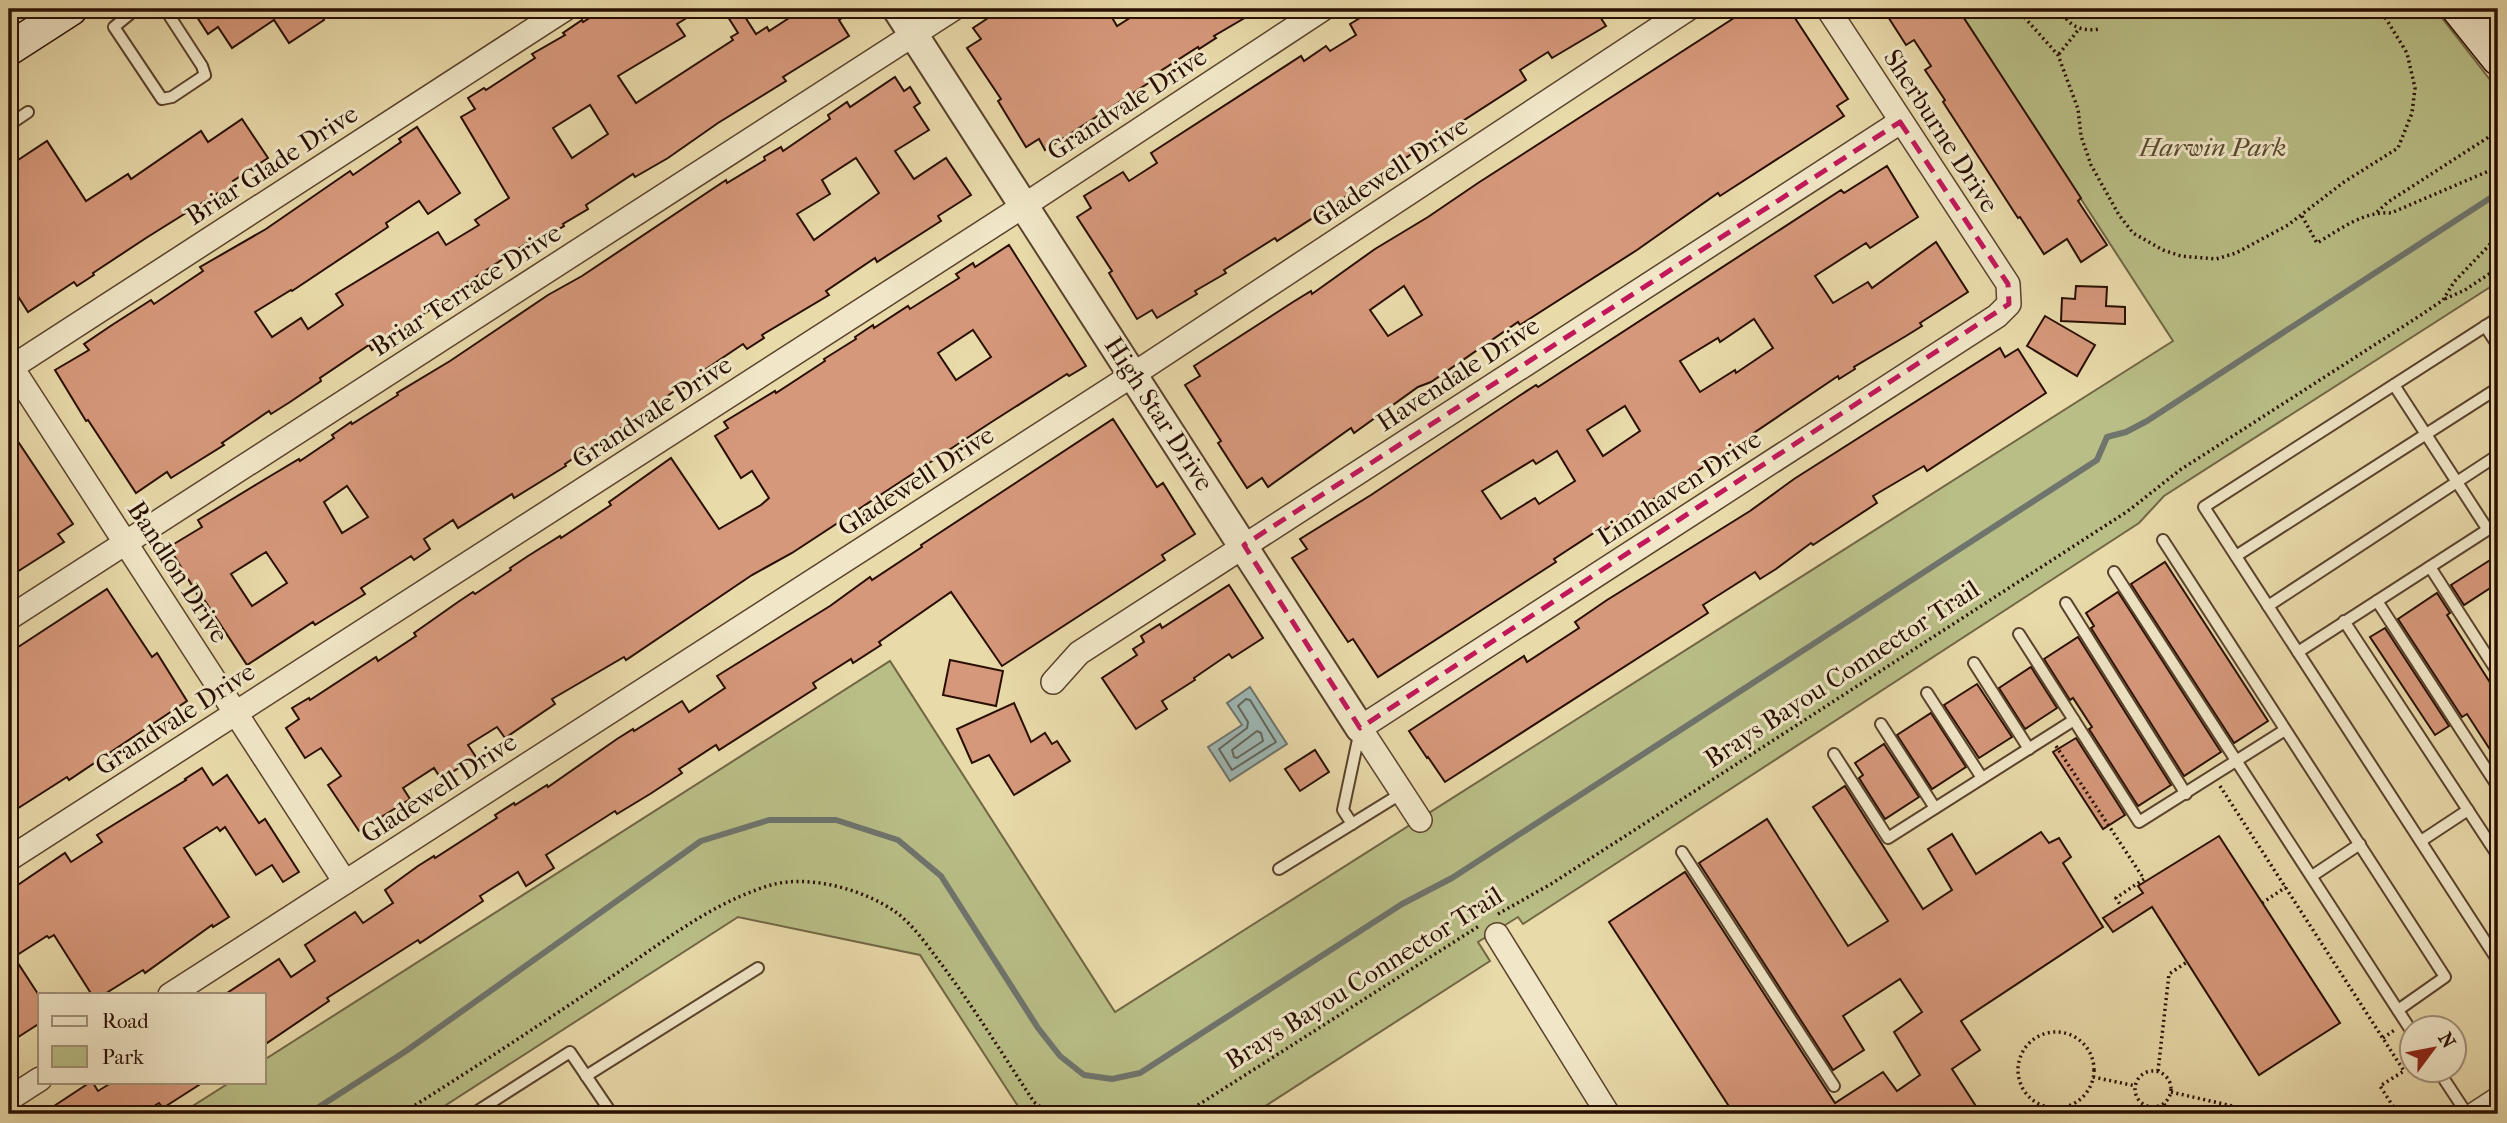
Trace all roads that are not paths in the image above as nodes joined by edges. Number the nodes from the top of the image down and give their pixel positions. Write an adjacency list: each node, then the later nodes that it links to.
1 (71, 9): 14 (main road)
2 (165, 9): 11 (lane)
3 (565, 9): 24 (street, Briar Glade Drive)
4 (897, 9): 13 (street, High Star Drive)
5 (953, 9): 13 (street, Briar Terrace Drive)
6 (1323, 9): 19 (street, Grandvale Drive)
7 (1688, 9): 25 (street, Gladewell Drive)
8 (1828, 9): 17 (street, Sherburne Drive)
9 (2458, 9): 15 (main road)
10 (2490, 9): 12 (main road)
11 (130, 10)
12 (2498, 20)
13 (914, 35): 19 (street, High Star Drive); 34 (street, Briar Terrace Drive)
14 (9, 49)
15 (2498, 59)
16 (28, 112): 18 (lane)
17 (1900, 122): 20 (street, Sherburne Drive); 35 (street, Havendale Drive)
18 (9, 125)
19 (1025, 205): 25 (street, High Star Drive); 50 (street, Grandvale Drive)
20 (2008, 284): 53 (street, Linnhaven Drive)
21 (2498, 318): 22 (lane)
22 (2486, 326): 23 (lane); 26 (lane)
23 (2498, 346)
24 (10, 366): 34 (street, Bandlon Drive)
25 (1134, 374): 35 (street, High Star Drive); 73 (street, Gladewell Drive)
26 (2394, 385): 28 (lane); 36 (lane)
27 (2498, 388): 28 (lane)
28 (2426, 434): 30 (lane); 36 (lane)
29 (2498, 455): 30 (lane)
30 (2457, 481): 32 (lane); 41 (lane)
31 (2498, 523): 32 (lane)
32 (2488, 530): 37 (lane)
33 (2163, 540): 54 (lane)
34 (126, 542): 42 (street, Briar Terrace Drive); 50 (street, Bandlon Drive)
35 (1244, 545): 48 (street, Havendale Drive); 53 (street, High Star Drive)
36 (2236, 556): 41 (lane)
37 (2430, 567): 39 (lane); 47 (lane)
38 (2114, 572): 57 (lane)
39 (2377, 601): 43 (lane); 59 (lane)
40 (2066, 603): 61 (lane)
41 (2268, 606): 45 (lane)
42 (9, 618)
43 (2344, 621): 45 (lane); 63 (lane)
44 (2019, 634): 51 (lane)
45 (2298, 652): 66 (lane)
46 (1974, 663): 55 (lane)
47 (2498, 673)
48 (1053, 682)
49 (1927, 693): 58 (lane)
50 (236, 714): 70 (street, Grandvale Drive); 73 (street, Bandlon Drive)
51 (2074, 720): 55 (lane); 61 (lane)
52 (1881, 724): 62 (lane)
53 (1360, 728): 60 (street, High Star Drive); 65 (lane)
54 (2285, 730): 57 (lane); 67 (lane)
55 (2029, 749): 58 (lane)
56 (1834, 754): 62 (lane)
57 (2238, 762): 61 (lane); 72 (lane)
58 (1982, 778): 62 (lane)
59 (2498, 787)
60 (1402, 793): 64 (street, High Star Drive); 65 (lane)
61 (2186, 793)
62 (1935, 808)
63 (2468, 810): 66 (lane); 69 (lane)
64 (1420, 820)
65 (1352, 824): 71 (lane)
66 (2421, 841): 75 (lane)
67 (2360, 844): 72 (lane); 78 (lane)
68 (1682, 852): 83 (lane)
69 (2498, 856)
70 (9, 859)
71 (1279, 869)
72 (2312, 876): 78 (lane)
73 (345, 882): 77 (street, Gladewell Drive)
74 (1494, 923): 88 (street)
75 (2498, 959)
76 (758, 968): 80 (lane)
77 (173, 993)
78 (2398, 1010): 79 (lane)
79 (2401, 1014)
80 (586, 1076): 86 (lane); 87 (lane)
81 (38, 1080): 84 (street)
82 (2447, 1084): 89 (lane)
83 (1834, 1086)
84 (9, 1099)
85 (2498, 1099): 90 (street)
86 (473, 1114)
87 (611, 1114)
88 (1608, 1114)
89 (2467, 1114)
90 (2475, 1114)

